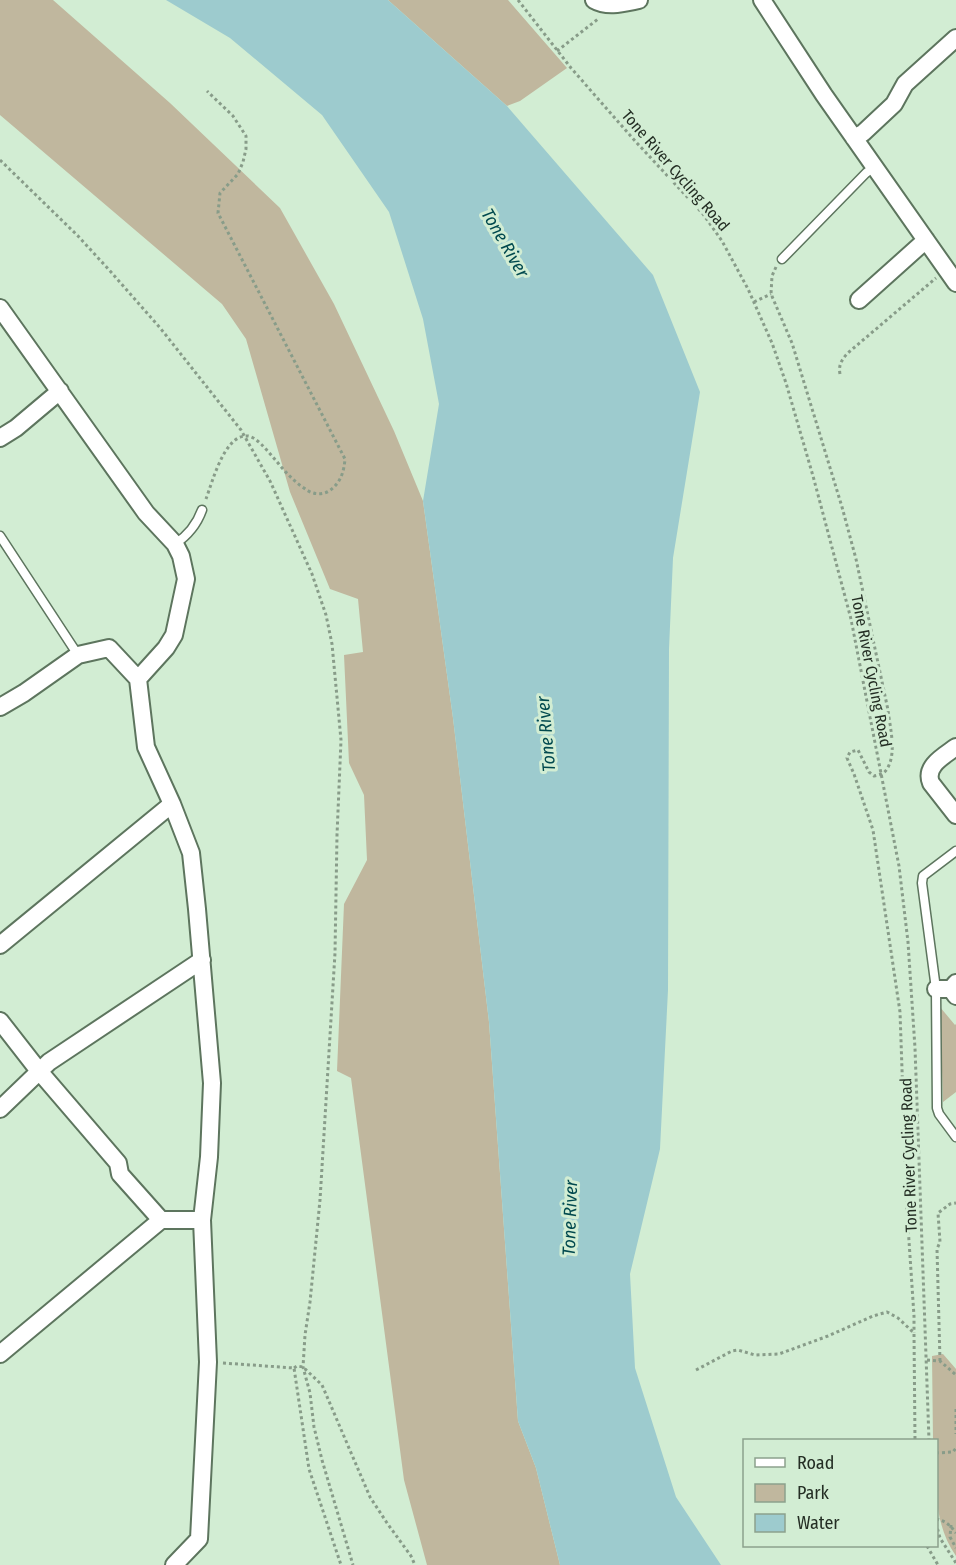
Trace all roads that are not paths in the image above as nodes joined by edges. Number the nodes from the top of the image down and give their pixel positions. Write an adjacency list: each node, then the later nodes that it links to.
1 (639, 0): 3 (street)
2 (762, 0): 5 (street)
3 (601, 3)
4 (956, 39): 5 (street)
5 (854, 138): 6 (street)
6 (874, 167): 7 (street); 8 (lane)
7 (926, 240): 9 (street); 10 (street)
8 (782, 259)
9 (951, 276)
10 (860, 300)
11 (0, 308): 12 (street)
12 (60, 391): 13 (street); 16 (street)
13 (0, 438)
14 (202, 510): 16 (lane)
15 (0, 537): 17 (lane)
16 (175, 544): 18 (street)
17 (78, 654): 18 (street); 19 (street)
18 (138, 679): 21 (street)
19 (0, 707)
20 (956, 747): 22 (street)
21 (172, 804): 24 (street); 25 (street)
22 (956, 815)
23 (956, 850): 26 (lane)
24 (0, 945)
25 (202, 960): 28 (street); 32 (street)
26 (950, 989): 30 (lane)
27 (0, 1021): 28 (street)
28 (39, 1071): 29 (street); 31 (street)
29 (0, 1109)
30 (956, 1137)
31 (161, 1220): 32 (street); 33 (street)
32 (202, 1220): 34 (street)
33 (0, 1354)
34 (174, 1565)

